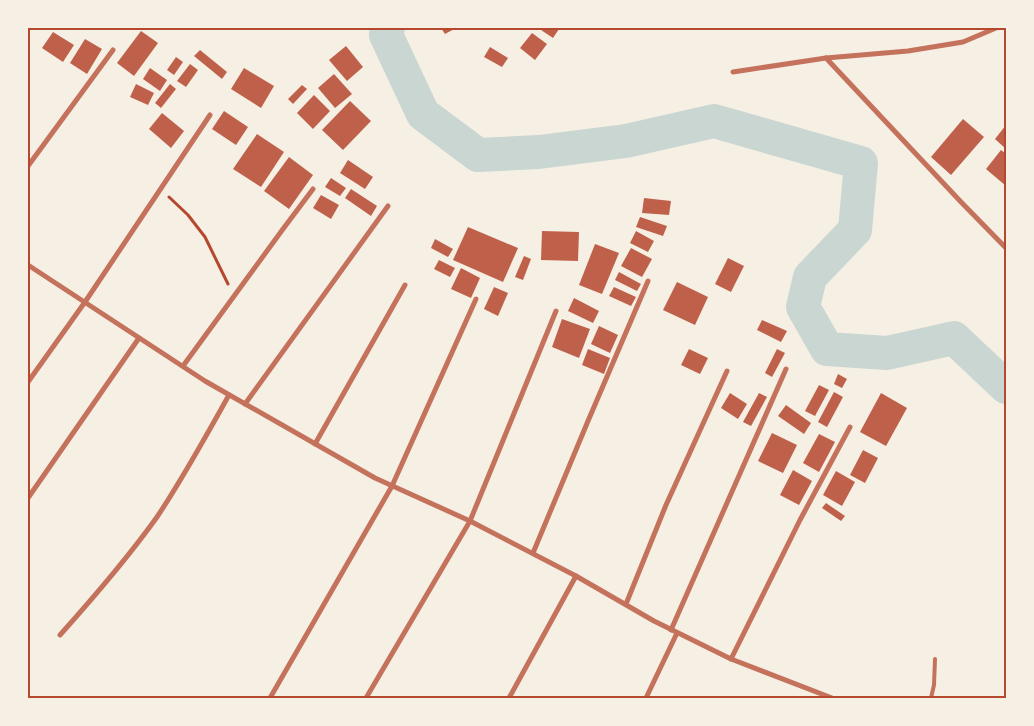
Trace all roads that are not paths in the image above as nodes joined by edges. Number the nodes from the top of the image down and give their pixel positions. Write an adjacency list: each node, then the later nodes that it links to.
1 (996, 28): 3 (street)
2 (114, 50): 6 (street)
3 (826, 58): 4 (street); 9 (street)
4 (733, 72)
5 (210, 115): 14 (street)
6 (28, 166)
7 (313, 189): 17 (street)
8 (388, 206): 22 (street)
9 (1006, 248)
10 (28, 265): 14 (street)
11 (648, 281): 28 (street)
12 (405, 285): 24 (street)
13 (476, 299): 25 (street)
14 (85, 302): 16 (street); 20 (street)
15 (556, 311): 27 (street)
16 (139, 338): 17 (street); 26 (street)
17 (182, 366): 21 (street)
18 (786, 369): 31 (street)
19 (727, 371): 30 (street)
20 (28, 382)
21 (229, 395): 22 (street); 33 (street)
22 (245, 404): 24 (street)
23 (850, 427): 34 (street)
24 (315, 444): 25 (street)
25 (392, 486): 27 (street); 36 (street)
26 (28, 498)
27 (470, 521): 28 (street); 37 (street)
28 (533, 553): 29 (street)
29 (576, 576): 30 (street); 38 (street)
30 (626, 604): 31 (street)
31 (671, 630): 32 (street)
32 (677, 633): 34 (street); 39 (street)
33 (60, 636)
34 (731, 659): 40 (street)
35 (935, 659): 41 (lane)
36 (270, 698)
37 (366, 698)
38 (509, 698)
39 (646, 698)
40 (832, 698)
41 (931, 698)

